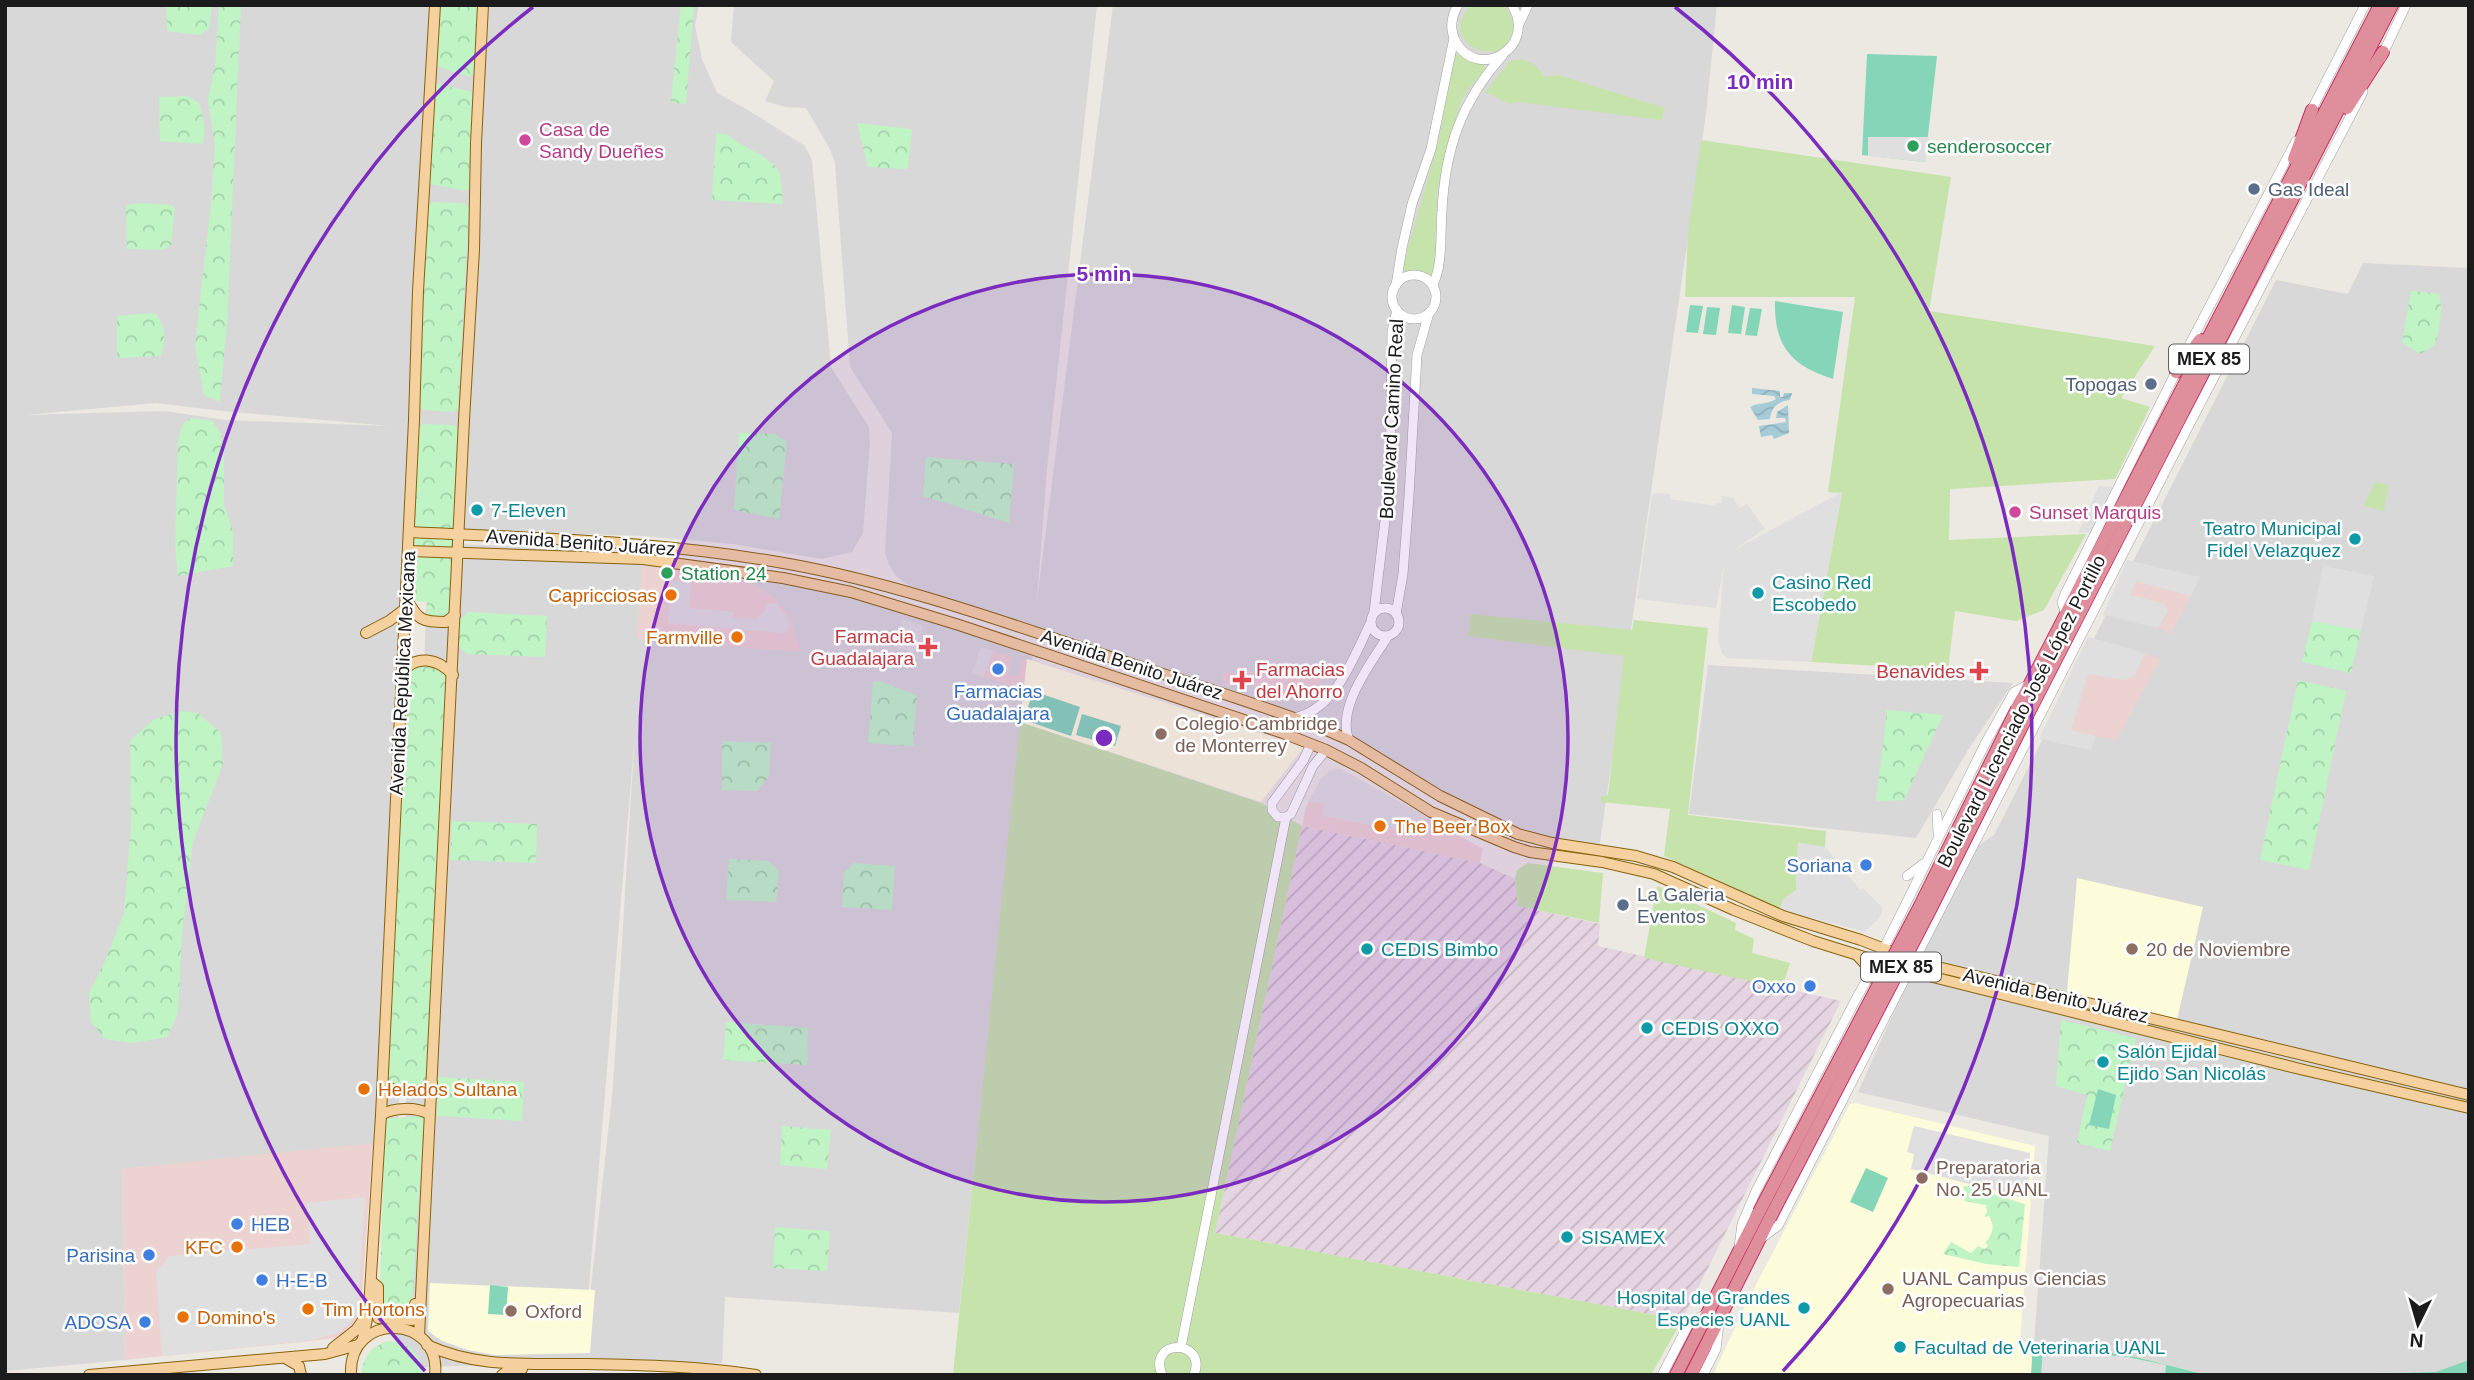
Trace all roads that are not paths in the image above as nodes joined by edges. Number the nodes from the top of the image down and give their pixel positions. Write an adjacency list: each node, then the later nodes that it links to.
1 (435, 5): 23 (main road, Avenida República Mexicana)
2 (483, 5): 24 (main road)
3 (1458, 5): 11 (street)
4 (1512, 5): 10 (street)
5 (1528, 5): 10 (street)
6 (2365, 5): 14 (street, Boulevard Licenciado José López Portillo)
7 (2380, 5): 16 (highway, Boulevard Licenciado José López Portillo / MEX 85)
8 (2392, 5): 15 (highway, Boulevard Licenciado José López Portillo / MEX 85)
9 (2406, 5): 12 (street, Boulevard Licenciado José López Portillo)
10 (1519, 24): 13 (street)
11 (1454, 38): 13 (street); 17 (street)
12 (2383, 52): 15 (highway); 56 (street, Boulevard Licenciado José López Portillo)
13 (1503, 55): 18 (street)
14 (2312, 110): 16 (highway); 22 (street, Boulevard Licenciado José López Portillo)
15 (2320, 145): 40 (highway, Boulevard Licenciado José López Portillo / MEX 85)
16 (2286, 189): 21 (highway, Boulevard Licenciado José López Portillo / MEX 85)
17 (1396, 285): 18 (street); 19 (street)
18 (1433, 285): 20 (street)
19 (1397, 310): 20 (street); 30 (street, Boulevard Camino Real)
20 (1429, 313): 31 (street, Boulevard Camino Real)
21 (2218, 318): 22 (highway); 33 (highway, Boulevard Licenciado José López Portillo / MEX 85)
22 (2176, 372): 33 (street, Boulevard Licenciado José López Portillo)
23 (409, 532): 24 (main road, Avenida Benito Juárez); 25 (main road, Avenida República Mexicana)
24 (458, 534): 26 (main road); 27 (main road, Avenida Benito Juárez)
25 (408, 551): 26 (main road, Avenida Benito Juárez); 29 (main road, Avenida República Mexicana)
26 (458, 554): 28 (main road, Avenida Benito Juárez); 32 (main road)
27 (897, 590): 28 (main road); 41 (main road, Avenida Benito Juárez)
28 (867, 596): 43 (main road, Avenida Benito Juárez)
29 (405, 604): 32 (main road); 35 (main road); 37 (main road, Avenida República Mexicana)
30 (1374, 612): 31 (street); 34 (street)
31 (1396, 614): 36 (street)
32 (455, 615): 38 (main road)
33 (2066, 615): 39 (highway, Boulevard Licenciado José López Portillo / MEX 85)
34 (1370, 624): 36 (street); 41 (street)
35 (366, 633)
36 (1388, 636): 42 (street)
37 (401, 673): 38 (main road); 68 (main road, Avenida República Mexicana)
38 (453, 675): 67 (main road)
39 (2029, 684): 40 (highway, Boulevard Licenciado José López Portillo / MEX 85); 50 (street, Boulevard Licenciado José López Portillo)
40 (2023, 711): 73 (highway, Boulevard Licenciado José López Portillo / MEX 85, bridge)
41 (1293, 718): 42 (main road, Avenida Benito Juárez)
42 (1349, 740): 45 (main road, Avenida Benito Juárez)
43 (1311, 744): 44 (main road, Avenida Benito Juárez); 48 (street)
44 (1325, 750): 46 (main road, Avenida Benito Juárez); 48 (street)
45 (1371, 753): 46 (main road); 49 (main road, Avenida Benito Juárez)
46 (1361, 768): 51 (main road, Avenida Benito Juárez)
47 (1937, 814): 50 (street)
48 (1286, 817): 82 (street)
49 (1518, 834): 51 (main road); 55 (main road, Avenida Benito Juárez)
50 (1939, 835): 52 (street, Boulevard Licenciado José López Portillo)
51 (1514, 847): 57 (main road, Avenida Benito Juárez)
52 (1924, 863): 53 (street); 54 (street, Boulevard Licenciado José López Portillo)
53 (1907, 876)
54 (1905, 904): 56 (street); 61 (street, Boulevard Licenciado José López Portillo)
55 (1783, 916): 57 (main road); 58 (main road); 59 (main road, Avenida Benito Juárez)
56 (1937, 918): 64 (street, Boulevard Licenciado José López Portillo)
57 (1762, 919): 58 (main road, Avenida Benito Juárez)
58 (1790, 931): 60 (main road, Avenida Benito Juárez)
59 (1830, 931): 60 (main road); 61 (main road, Avenida Benito Juárez)
60 (1818, 943): 62 (main road, Avenida Benito Juárez)
61 (1884, 949): 63 (street, Boulevard Licenciado José López Portillo); 64 (main road, Avenida Benito Juárez)
62 (1855, 953): 63 (main road, Avenida Benito Juárez); 65 (main road)
63 (1878, 960): 64 (main road, Avenida Benito Juárez); 65 (street, Boulevard Licenciado José López Portillo)
64 (1912, 966): 66 (street, Boulevard Licenciado José López Portillo); 69 (main road, Avenida Benito Juárez); 70 (main road, Avenida Benito Juárez)
65 (1868, 978): 66 (street); 75 (street, Boulevard Licenciado José López Portillo)
66 (1899, 991): 74 (street, Boulevard Licenciado José López Portillo)
67 (432, 1083): 68 (main road); 71 (main road)
68 (383, 1085): 72 (main road, Avenida República Mexicana)
69 (2469, 1095)
70 (2469, 1108)
71 (429, 1114): 72 (main road); 77 (main road)
72 (381, 1115): 76 (main road, Avenida República Mexicana)
73 (1765, 1215): 74 (highway, Boulevard Licenciado José López Portillo / MEX 85); 75 (highway, Boulevard Licenciado José López Portillo / MEX 85)
74 (1759, 1240): 79 (highway, Boulevard Licenciado José López Portillo / MEX 85)
75 (1738, 1252): 79 (highway, Boulevard Licenciado José López Portillo / MEX 85)
76 (371, 1281): 77 (main road); 78 (main road, Avenida República Mexicana)
77 (422, 1283): 80 (main road)
78 (368, 1313): 81 (main road, Avenida República Mexicana); 83 (main road)
79 (1713, 1315): 94 (street, Boulevard Licenciado José López Portillo); 95 (highway, Boulevard Licenciado José López Portillo / MEX 85); 96 (highway, Boulevard Licenciado José López Portillo / MEX 85); 97 (street, Boulevard Licenciado José López Portillo)
80 (423, 1340): 81 (main road); 85 (main road); 89 (main road)
81 (361, 1342): 83 (main road); 88 (main road, Avenida República Mexicana)
82 (1181, 1347): 92 (street); 93 (street)
83 (325, 1354): 84 (main road)
84 (284, 1358): 86 (main road); 87 (main road)
85 (549, 1364): 90 (main road); 91 (main road)
86 (89, 1375)
87 (302, 1375)
88 (351, 1375)
89 (435, 1375)
90 (502, 1375)
91 (756, 1375)
92 (1162, 1375)
93 (1194, 1375)
94 (1662, 1375)
95 (1676, 1375)
96 (1691, 1375)
97 (1703, 1375)

